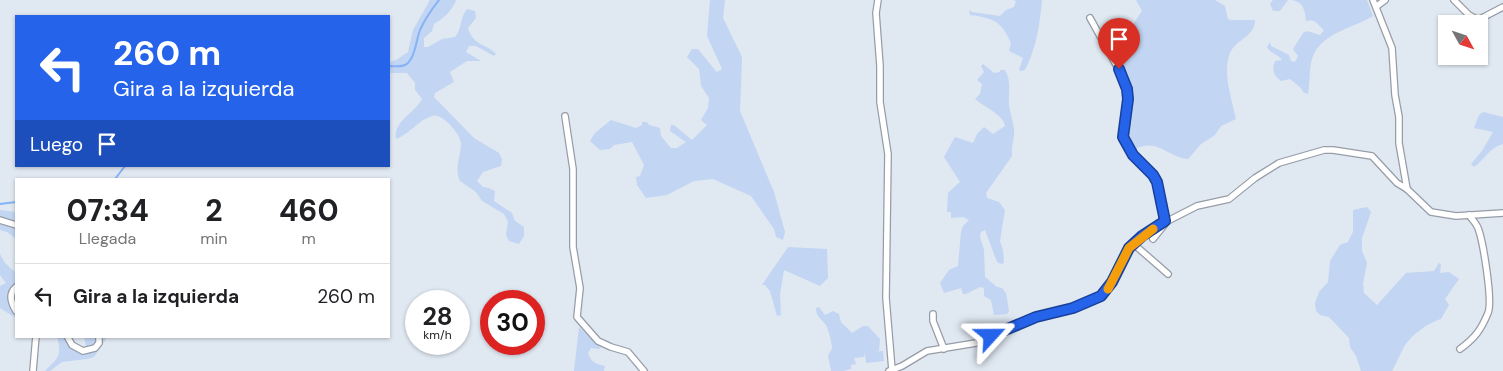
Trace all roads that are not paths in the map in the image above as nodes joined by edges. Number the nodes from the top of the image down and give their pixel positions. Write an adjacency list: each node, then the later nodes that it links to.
1 (878, 0): 26 (street)
2 (1373, 0): 5 (street)
3 (1384, 0): 5 (street)
4 (1454, 0): 6 (street)
5 (1377, 6): 9 (street)
6 (1503, 7)
7 (1090, 18): 13 (street)
8 (565, 116): 28 (street)
9 (1407, 189): 11 (street); 13 (street)
10 (1503, 213): 11 (street)
11 (1469, 215): 25 (street)
12 (0, 220): 14 (street)
13 (1165, 221): 15 (street); 24 (street)
14 (15, 225)
15 (1153, 238)
16 (1137, 247): 17 (street)
17 (1168, 274)
18 (15, 288): 19 (street)
19 (15, 309)
20 (933, 314): 24 (street)
21 (36, 338): 27 (street)
22 (67, 338): 23 (street)
23 (99, 338)
24 (944, 349): 26 (street)
25 (1460, 349)
26 (891, 370)
27 (33, 371)
28 (644, 371)

